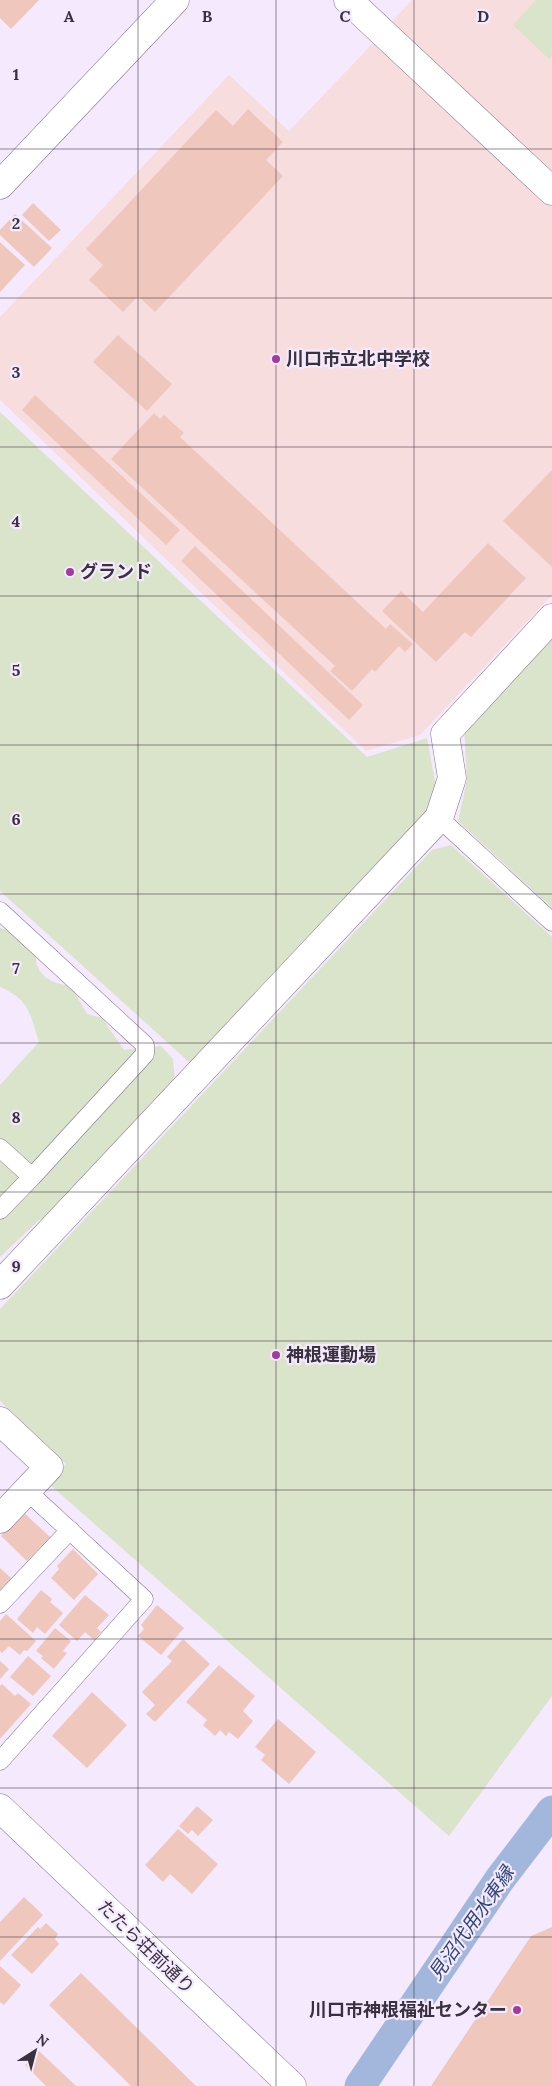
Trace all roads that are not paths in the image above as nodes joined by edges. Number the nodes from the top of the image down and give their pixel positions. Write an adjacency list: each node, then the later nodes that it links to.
1 (175, 0): 3 (street)
2 (348, 0): 4 (street)
3 (0, 185)
4 (552, 191)
5 (552, 618): 6 (street)
6 (439, 818): 8 (lane); 12 (street)
7 (0, 911): 10 (lane)
8 (552, 922)
9 (0, 1148): 10 (lane)
10 (32, 1177): 11 (lane)
11 (0, 1210)
12 (0, 1285)
13 (0, 1421): 14 (street)
14 (26, 1490): 15 (street); 16 (lane)
15 (0, 1519)
16 (70, 1530): 17 (lane); 18 (lane)
17 (0, 1604)
18 (0, 1760)
19 (0, 1808): 20 (street, たたら荘前通り)
20 (292, 2086)

